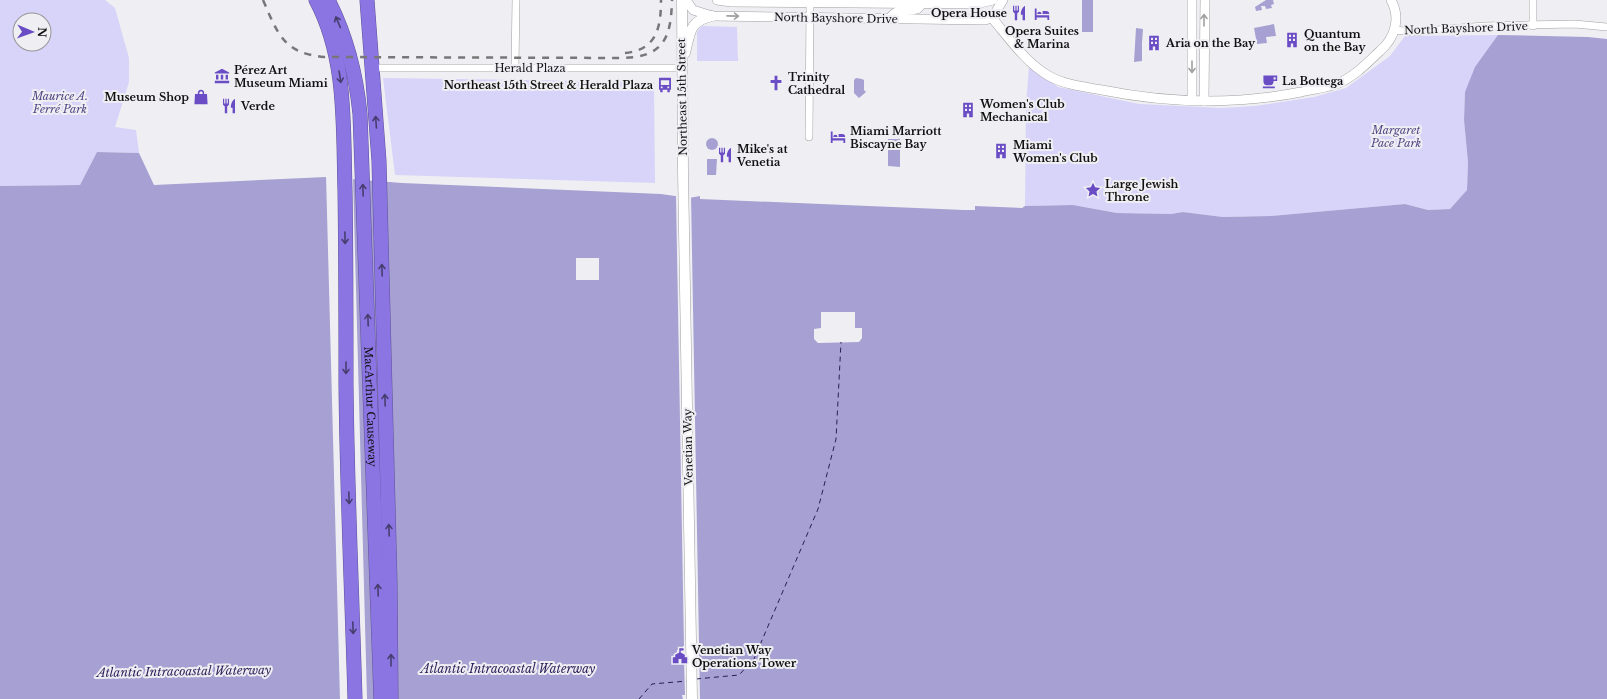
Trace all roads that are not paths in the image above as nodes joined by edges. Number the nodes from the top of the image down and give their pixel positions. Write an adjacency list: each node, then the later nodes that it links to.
1 (308, 0): 28 (highway)
2 (316, 0): 28 (highway, MacArthur Causeway)
3 (328, 0): 37 (highway, MacArthur Causeway, one-way to 3)
4 (367, 0): 38 (highway, one-way to 4)
5 (516, 0): 30 (street)
6 (682, 0): 31 (main road, Northeast 15th Street)
7 (686, 0): 19 (street, North Bayshore Drive)
8 (717, 0): 15 (street, North Bayshore Drive)
9 (993, 0): 18 (street, North Bayshore Drive)
10 (1003, 0): 22 (street)
11 (1192, 0): 32 (street, one-way to 32)
12 (1204, 0): 33 (street, one-way to 12)
13 (1391, 0): 27 (street)
14 (1533, 0): 25 (street)
15 (810, 3): 17 (street, North Bayshore Drive); 20 (street)
16 (933, 3): 17 (street, North Bayshore Drive); 18 (street, North Bayshore Drive); 23 (street)
17 (922, 4): 21 (street)
18 (976, 4): 24 (street)
19 (712, 16): 20 (street, North Bayshore Drive, one-way to 20); 31 (main road)
20 (810, 17): 21 (street, North Bayshore Drive); 34 (street)
21 (890, 18): 23 (street, North Bayshore Drive)
22 (992, 18): 24 (street, North Bayshore Drive); 32 (street, North Bayshore Drive)
23 (948, 19): 24 (street, North Bayshore Drive)
24 (961, 19)
25 (1533, 26): 26 (street, North Bayshore Drive); 27 (street, North Bayshore Drive)
26 (1607, 27)
27 (1395, 30): 33 (street, North Bayshore Drive)
28 (334, 47): 36 (highway, MacArthur Causeway, one-way to 36)
29 (379, 68): 30 (street, Herald Plaza)
30 (515, 68): 31 (street, Herald Plaza)
31 (681, 68): 35 (main road, Northeast 15th Street)
32 (1192, 101): 33 (street, North Bayshore Drive)
33 (1204, 101)
34 (809, 138)
35 (683, 194): 39 (main road, Venetian Way)
36 (355, 699)
37 (381, 699)
38 (391, 699)
39 (692, 699)

